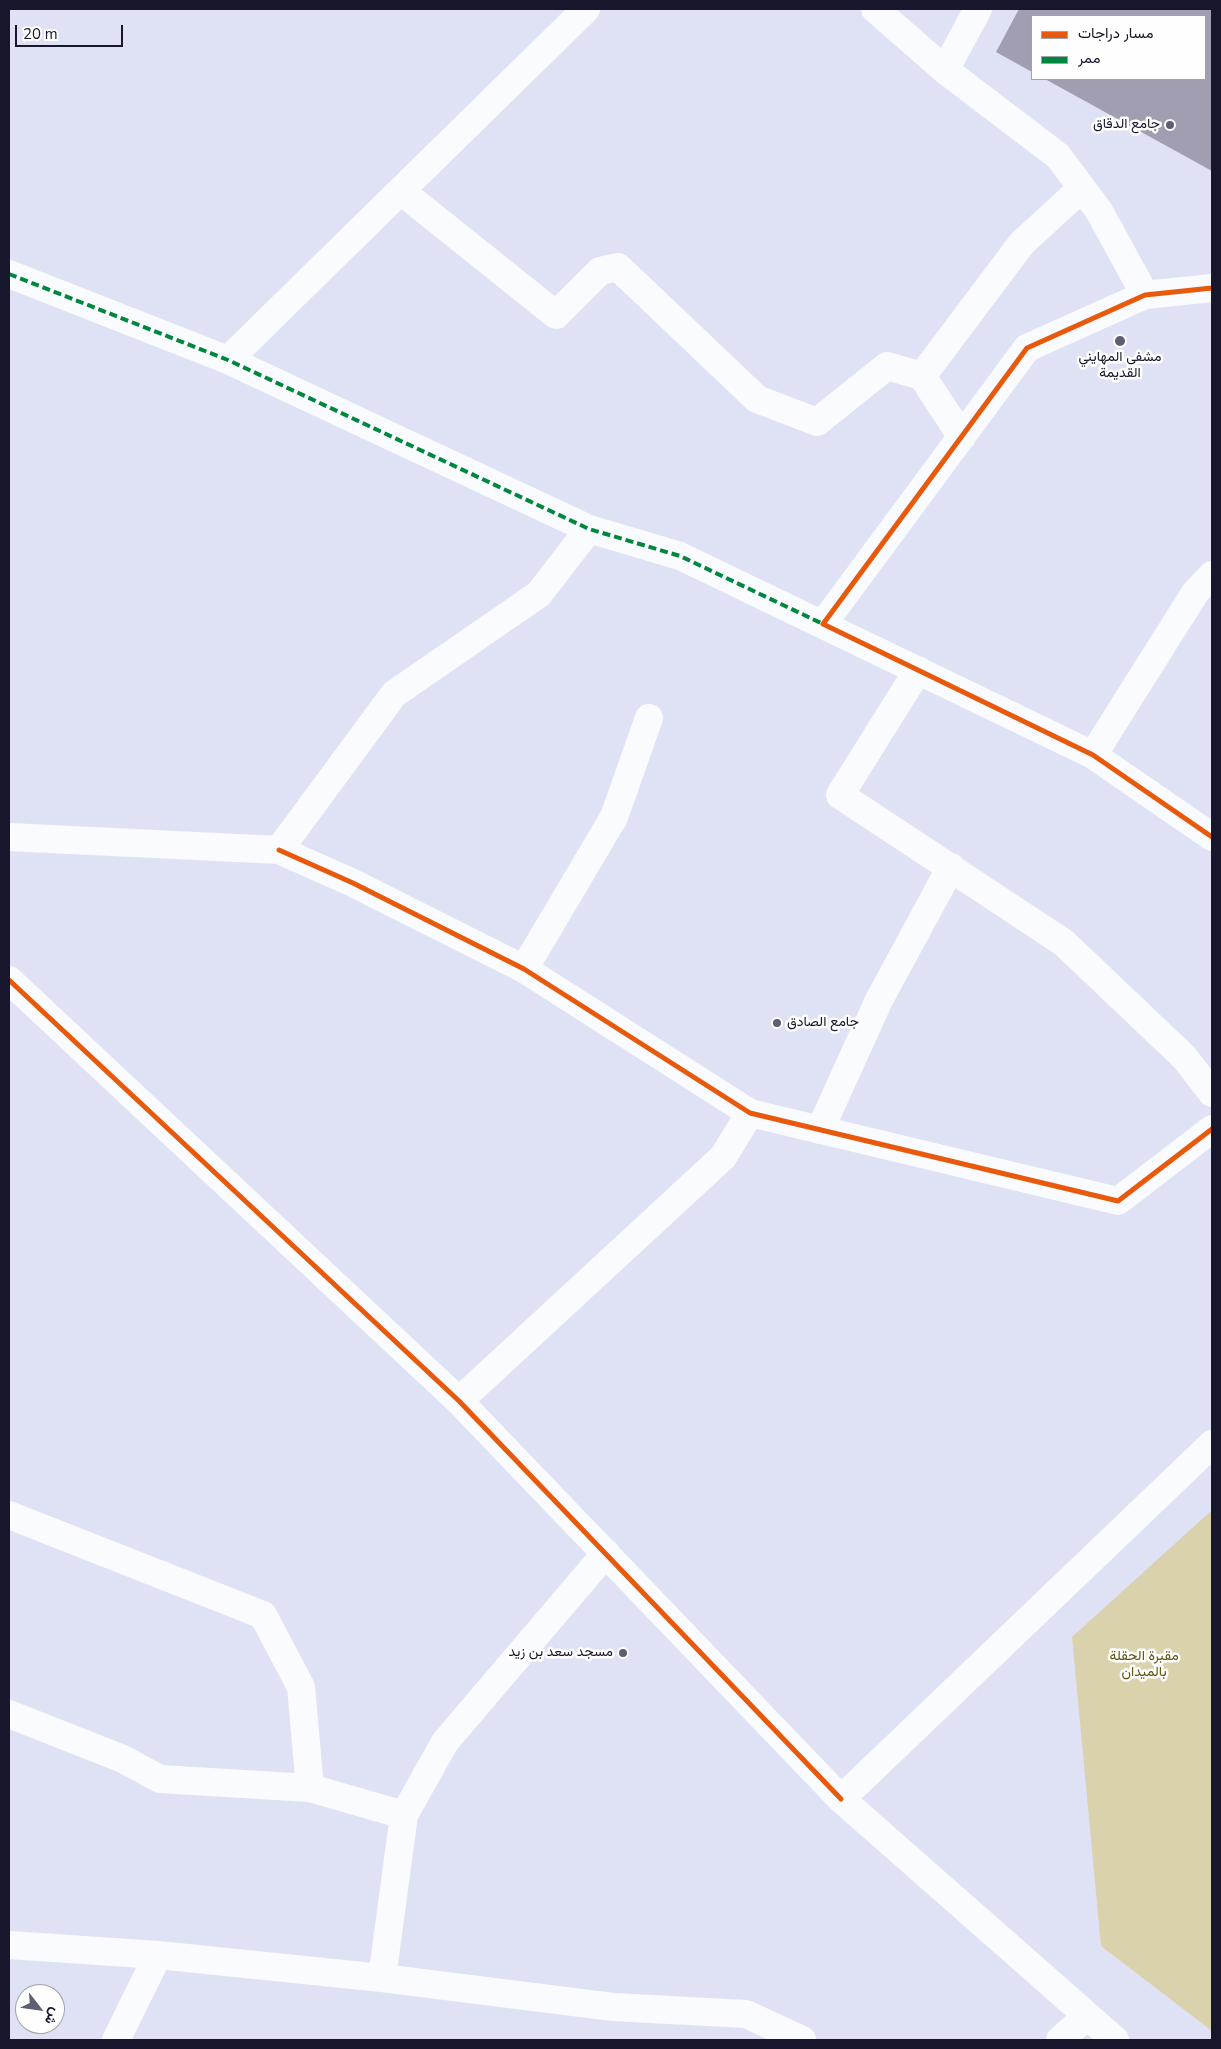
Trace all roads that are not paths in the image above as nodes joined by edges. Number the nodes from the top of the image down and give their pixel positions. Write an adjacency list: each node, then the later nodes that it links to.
1 (586, 9): 6 (street)
2 (875, 9): 4 (street)
3 (978, 9): 4 (street)
4 (945, 70): 5 (street)
5 (1082, 188): 9 (street); 11 (street)
6 (401, 191): 10 (street); 11 (street)
7 (9, 274): 10 (street)
8 (1212, 288): 9 (street)
9 (1145, 295): 12 (street)
10 (228, 360): 13 (street)
11 (922, 376): 12 (street)
12 (962, 437): 15 (street)
13 (589, 529): 15 (street); 21 (street)
14 (1212, 575): 18 (street)
15 (823, 624): 16 (street)
16 (918, 670): 18 (street); 22 (street)
17 (649, 718): 23 (street)
18 (1093, 755): 20 (street)
19 (9, 837): 21 (street)
20 (1212, 837)
21 (279, 850): 23 (street)
22 (951, 867): 25 (street); 28 (street)
23 (524, 969): 26 (street)
24 (9, 980): 29 (street)
25 (1212, 1094)
26 (750, 1113): 28 (street); 29 (street)
27 (1212, 1129): 28 (street)
28 (820, 1130)
29 (459, 1401): 32 (street)
30 (1212, 1444): 35 (street)
31 (9, 1515): 34 (street)
32 (606, 1554): 35 (street); 36 (street)
33 (9, 1714): 34 (street)
34 (310, 1788): 36 (street)
35 (840, 1799): 40 (street)
36 (404, 1815): 39 (street)
37 (9, 1945): 38 (street)
38 (158, 1955): 39 (street); 41 (street)
39 (382, 1978): 42 (street)
40 (1087, 2016): 43 (street); 44 (street)
41 (116, 2040)
42 (802, 2040)
43 (1060, 2040)
44 (1115, 2040)

